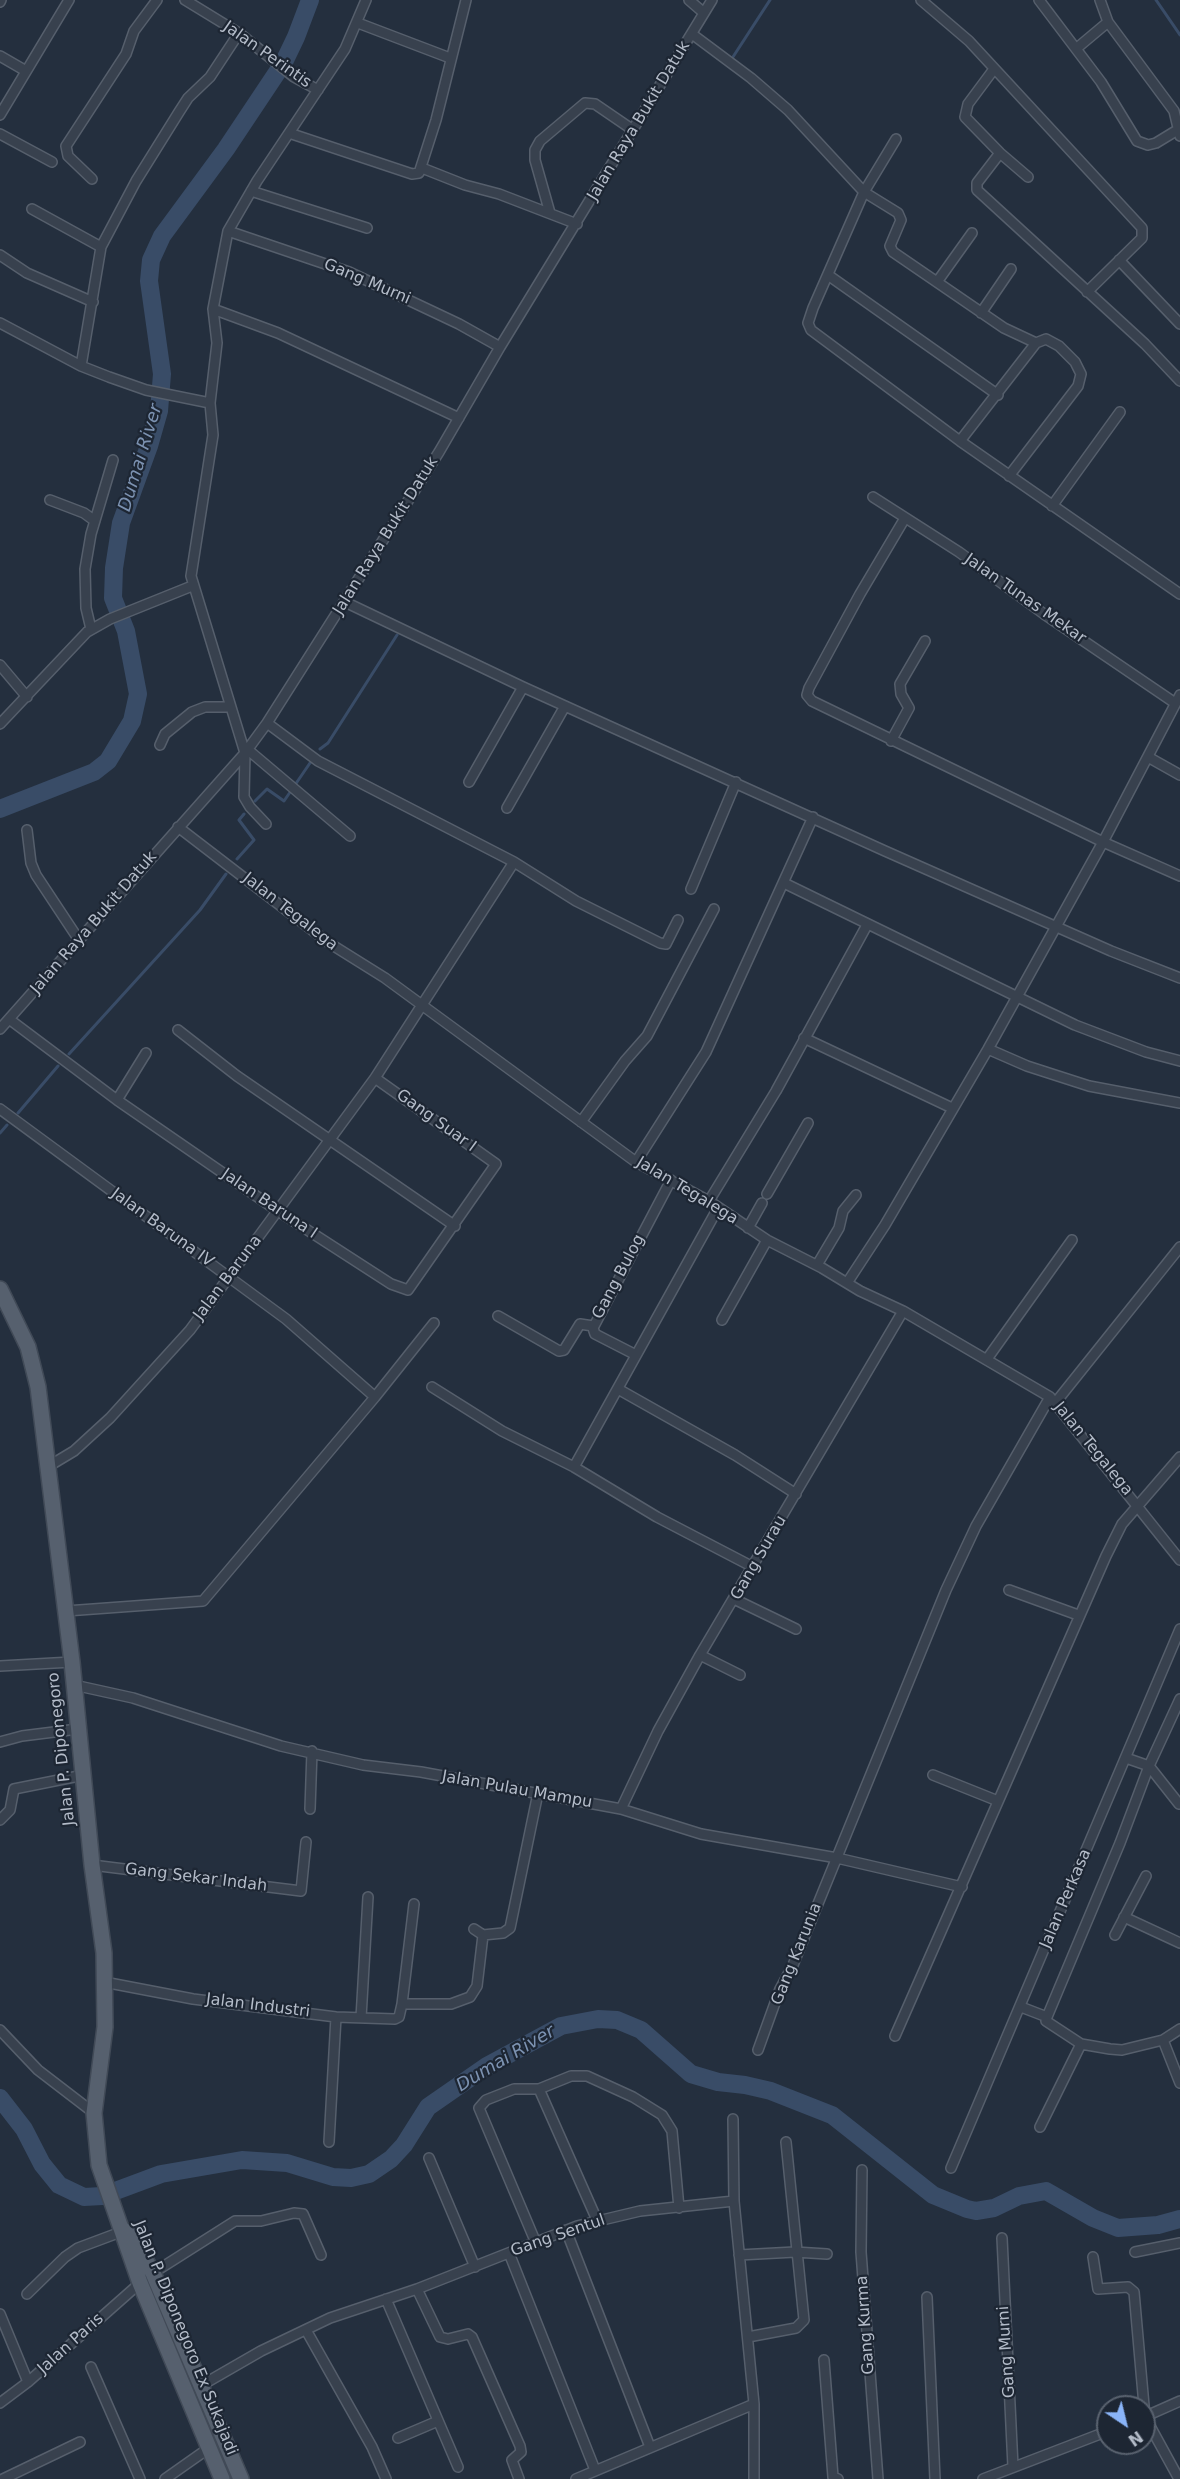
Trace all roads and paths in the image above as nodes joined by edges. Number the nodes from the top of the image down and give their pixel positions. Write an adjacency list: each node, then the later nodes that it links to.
1 (69, 0): 20 (street)
2 (157, 0): 32 (street)
3 (186, 0): 14 (street, Jalan Perintis)
4 (366, 0): 13 (street)
5 (466, 0): 18 (street)
6 (689, 0): 11 (street)
7 (712, 0): 11 (street, Jalan Raya Bukit Datuk)
8 (921, 0): 19 (street)
9 (1039, 0): 16 (street)
10 (1100, 0): 12 (street)
11 (704, 13): 15 (street, Jalan Raya Bukit Datuk)
12 (1108, 22): 16 (street); 24 (street)
13 (358, 23): 18 (street); 21 (street)
14 (239, 33): 21 (street, Jalan Perintis); 41 (street)
15 (692, 34): 23 (street, Jalan Raya Bukit Datuk); 34 (street)
16 (1077, 48): 24 (street)
17 (0, 56): 20 (street)
18 (450, 58): 30 (street)
19 (994, 69): 28 (street); 43 (street)
20 (26, 71): 22 (street)
21 (318, 90): 25 (street)
22 (0, 115)
23 (633, 130): 36 (street); 37 (street, Jalan Raya Bukit Datuk)
24 (1179, 132)
25 (289, 133): 30 (street); 33 (street)
26 (0, 134): 29 (street)
27 (896, 139): 34 (street)
28 (1000, 153): 31 (street); 47 (street)
29 (52, 162)
30 (422, 168): 36 (street)
31 (1028, 177)
32 (92, 179)
33 (251, 191): 38 (street); 39 (street)
34 (864, 192): 45 (street); 46 (street)
35 (32, 209): 41 (street)
36 (550, 213): 37 (street)
37 (577, 224): 54 (street, Jalan Raya Bukit Datuk)
38 (367, 228)
39 (228, 231): 49 (street); 54 (street, Gang Murni)
40 (972, 233): 46 (street)
41 (101, 247): 48 (street)
42 (0, 255): 48 (street)
43 (1119, 260): 47 (street); 52 (street)
44 (1011, 269): 50 (street)
45 (828, 275): 57 (street); 61 (street)
46 (937, 282): 50 (street)
47 (1087, 292): 56 (street)
48 (93, 302): 55 (street)
49 (213, 309): 58 (street); 60 (street)
50 (981, 313): 53 (street)
51 (0, 323): 55 (street)
52 (1180, 324)
53 (1036, 344): 57 (street); 63 (street)
54 (500, 347): 60 (street, Jalan Raya Bukit Datuk)
55 (81, 366): 58 (street)
56 (1180, 381)
57 (998, 395): 61 (street)
58 (210, 403): 69 (street)
59 (1120, 412): 66 (street)
60 (459, 418): 71 (street, Jalan Raya Bukit Datuk)
61 (960, 441): 63 (street)
62 (113, 460): 68 (street)
63 (1009, 476): 66 (street)
64 (873, 497): 67 (street, Jalan Tunas Mekar)
65 (50, 500): 68 (street)
66 (1053, 506): 70 (street)
67 (905, 518): 77 (street, Jalan Tunas Mekar); 82 (street)
68 (95, 521): 72 (street)
69 (192, 586): 72 (street); 79 (street)
70 (1180, 594)
71 (345, 602): 75 (street); 80 (street, Jalan Raya Bukit Datuk)
72 (91, 629): 76 (street)
73 (925, 641): 82 (street)
74 (0, 665): 76 (street)
75 (523, 687): 78 (street); 87 (street)
76 (27, 696): 81 (street)
77 (1178, 699): 85 (street)
78 (565, 706): 88 (street); 89 (street)
79 (231, 707): 83 (street); 84 (street)
80 (267, 723): 84 (street, Jalan Raya Bukit Datuk); 96 (street)
81 (0, 724)
82 (891, 741): 95 (street)
83 (160, 745)
84 (246, 751): 91 (street); 92 (street, Jalan Raya Bukit Datuk); 94 (street)
85 (1148, 757): 86 (street); 95 (street)
86 (1180, 775)
87 (469, 782)
88 (736, 782): 90 (street); 99 (street)
89 (507, 808)
90 (813, 817): 98 (street); 103 (street)
91 (266, 825)
92 (178, 827): 104 (street, Jalan Raya Bukit Datuk); 107 (street, Jalan Tegalega)
93 (27, 830): 104 (street)
94 (350, 836)
95 (1103, 842): 97 (street); 103 (street)
96 (514, 862): 101 (street); 107 (street, Jalan Baruna)
97 (1180, 876)
98 (784, 884): 102 (street); 123 (street)
99 (691, 889)
100 (714, 909): 120 (street)
101 (678, 920)
102 (867, 925): 106 (street); 111 (street)
103 (1055, 926): 105 (street); 106 (street)
104 (79, 940): 108 (street, Jalan Raya Bukit Datuk)
105 (1180, 978)
106 (1014, 998): 112 (street); 114 (street)
107 (422, 1005): 115 (street, Jalan Baruna); 120 (street, Jalan Tegalega)
108 (9, 1019): 109 (street, Jalan Raya Bukit Datuk); 116 (street, Jalan Baruna I)
109 (0, 1029)
110 (178, 1030): 122 (street)
111 (804, 1038): 118 (street); 128 (street)
112 (988, 1049): 117 (street); 118 (street)
113 (146, 1053): 116 (street)
114 (1180, 1060)
115 (375, 1077): 122 (street, Jalan Baruna); 124 (street, Gang Suar I)
116 (117, 1100): 131 (street, Jalan Baruna I)
117 (1180, 1103)
118 (952, 1108): 139 (street)
119 (0, 1110): 138 (street, Jalan Baruna IV)
120 (581, 1122): 123 (street, Jalan Tegalega)
121 (808, 1123): 126 (street)
122 (330, 1140): 131 (street, Jalan Baruna); 132 (street)
123 (636, 1162): 125 (street, Jalan Tegalega)
124 (496, 1164): 132 (street, Jalan Baruna I)
125 (670, 1180): 128 (street, Jalan Tegalega); 145 (street, Gang Bulog)
126 (767, 1194)
127 (856, 1195): 137 (street)
128 (709, 1201): 130 (street, Jalan Tegalega)
129 (762, 1203): 133 (street)
130 (718, 1208): 133 (street, Jalan Tegalega); 146 (street)
131 (278, 1211): 132 (street, Jalan Baruna I); 138 (street, Jalan Baruna)
132 (455, 1226)
133 (748, 1228): 134 (street, Jalan Tegalega)
134 (767, 1240): 137 (street, Jalan Tegalega); 143 (street)
135 (1072, 1240): 147 (street)
136 (1180, 1247): 151 (street, Gang Karunia)
137 (817, 1265): 139 (street, Jalan Tegalega)
138 (229, 1277): 150 (street, Jalan Baruna IV); 153 (street, Jalan Baruna)
139 (847, 1283): 141 (street, Jalan Tegalega)
140 (0, 1288): 153 (main road, Jalan P. Diponegoro)
141 (903, 1311): 147 (street, Jalan Tegalega); 155 (street, Gang Surau)
142 (498, 1316): 145 (street)
143 (722, 1320)
144 (434, 1323): 150 (street)
145 (593, 1326): 146 (street, Gang Bulog)
146 (636, 1355): 149 (street)
147 (987, 1359): 151 (street, Jalan Tegalega)
148 (432, 1387): 154 (street)
149 (618, 1389): 154 (street); 155 (street)
150 (375, 1397): 161 (street)
151 (1053, 1399): 156 (street, Jalan Tegalega); 185 (street, Gang Karunia)
152 (1180, 1457): 156 (street)
153 (49, 1466): 161 (main road, Jalan P. Diponegoro)
154 (574, 1467): 158 (street)
155 (796, 1494): 158 (street, Gang Surau)
156 (1138, 1506): 157 (street, Jalan Tegalega); 162 (street)
157 (1180, 1560)
158 (753, 1567): 160 (street, Gang Surau)
159 (1009, 1590): 162 (street)
160 (734, 1599): 163 (street); 165 (street, Gang Surau)
161 (66, 1611): 166 (main road, Jalan P. Diponegoro)
162 (1078, 1615): 179 (street)
163 (796, 1629)
164 (1180, 1629): 174 (street, Jalan Perkasa)
165 (700, 1655): 168 (street); 182 (street, Gang Surau)
166 (72, 1662): 167 (street); 169 (main road, Jalan P. Diponegoro)
167 (0, 1666)
168 (740, 1675)
169 (74, 1685): 171 (main road, Jalan P. Diponegoro); 173 (street, Jalan Pulau Mampu)
170 (1180, 1699): 175 (street)
171 (78, 1729): 172 (street); 176 (main road, Jalan P. Diponegoro)
172 (0, 1742)
173 (312, 1751): 178 (street, Jalan Pulau Mampu); 181 (street)
174 (1126, 1758): 175 (street); 198 (street, Jalan Perkasa)
175 (1149, 1766): 180 (street); 201 (street)
176 (84, 1775): 183 (street); 186 (main road, Jalan P. Diponegoro)
177 (933, 1775): 179 (street)
178 (538, 1793): 182 (street, Jalan Pulau Mampu); 193 (street)
179 (998, 1801): 188 (street)
180 (1179, 1804)
181 (310, 1809)
182 (621, 1809): 185 (street, Jalan Pulau Mampu)
183 (0, 1820)
184 (306, 1842): 186 (street, Gang Sekar Indah)
185 (837, 1857): 188 (street, Jalan Pulau Mampu); 207 (street, Gang Karunia)
186 (92, 1865): 196 (main road, Jalan P. Diponegoro)
187 (1146, 1876): 191 (street)
188 (962, 1887): 204 (street)
189 (368, 1897): 200 (street)
190 (414, 1904): 197 (street)
191 (1124, 1917): 194 (street); 195 (street)
192 (474, 1929): 193 (street)
193 (483, 1935): 197 (street)
194 (1115, 1935)
195 (1180, 1943)
196 (104, 1982): 199 (street, Jalan Industri); 210 (main road, Jalan P. Diponegoro)
197 (402, 2004): 200 (street, Jalan Industri)
198 (1021, 2007): 201 (street); 216 (street, Jalan Perkasa)
199 (336, 2017): 200 (street, Jalan Industri); 213 (street)
200 (361, 2018)
201 (1047, 2018): 206 (street)
202 (1180, 2029): 205 (street)
203 (0, 2030): 210 (street)
204 (896, 2036)
205 (1163, 2040): 206 (street); 208 (street)
206 (1081, 2044): 212 (street)
207 (758, 2050)
208 (1180, 2083)
209 (539, 2089): 219 (street); 220 (street); 224 (street)
210 (94, 2113): 221 (main road, Jalan P. Diponegoro)
211 (732, 2119): 218 (street)
212 (1040, 2127)
213 (328, 2142)
214 (786, 2142): 226 (street)
215 (429, 2158): 233 (street)
216 (951, 2168)
217 (862, 2170): 272 (street, Gang Kurma)
218 (734, 2201): 219 (street, Gang Sentul); 230 (street)
219 (679, 2208): 220 (street, Gang Sentul)
220 (597, 2220): 222 (street, Gang Sentul)
221 (121, 2223): 234 (main road, Jalan P. Diponegoro Ex Sukajadi); 236 (street)
222 (566, 2230): 224 (street, Gang Sentul); 257 (street)
223 (1002, 2238): 260 (street, Gang Murni)
224 (536, 2243): 228 (street, Gang Sentul)
225 (1180, 2243): 227 (street)
226 (795, 2252): 229 (street); 230 (street); 241 (street)
227 (1135, 2252)
228 (509, 2253): 233 (street, Gang Sentul); 261 (street)
229 (827, 2254)
230 (739, 2255): 241 (street)
231 (321, 2256): 234 (street, Jalan Paris)
232 (1093, 2257): 246 (street)
233 (475, 2266): 235 (street, Gang Sentul)
234 (146, 2278): 244 (street, Jalan Paris); 245 (main road); 258 (main road, Jalan P. Diponegoro Ex Sukajadi)
235 (417, 2289): 238 (street, Gang Sentul); 268 (street)
236 (27, 2294)
237 (927, 2297): 273 (street)
238 (386, 2299): 240 (street, Gang Sentul); 251 (street)
239 (0, 2314): 244 (street)
240 (306, 2330): 245 (street, Gang Sentul); 267 (street)
241 (748, 2337): 249 (street)
242 (824, 2360): 271 (street)
243 (91, 2367): 263 (street)
244 (28, 2382): 248 (street, Jalan Paris)
245 (202, 2385): 253 (main road)
246 (1142, 2395)
247 (1180, 2401): 250 (street)
248 (0, 2403)
249 (754, 2404): 257 (street); 270 (street)
250 (1156, 2412)
251 (438, 2421): 254 (street); 259 (street)
252 (1096, 2436): 260 (street)
253 (224, 2438): 258 (main road); 266 (main road)
254 (398, 2438)
255 (1156, 2438): 275 (street)
256 (80, 2442): 262 (street)
257 (650, 2447): 261 (street)
258 (209, 2448): 264 (street); 265 (main road, Jalan P. Diponegoro Ex Sukajadi)
259 (458, 2467)
260 (1013, 2467): 274 (street)
261 (595, 2470): 269 (street)
262 (3, 2479)
263 (140, 2479)
264 (165, 2479)
265 (222, 2479)
266 (241, 2479)
267 (386, 2479)
268 (519, 2479)
269 (576, 2479)
270 (754, 2479)
271 (838, 2479)
272 (878, 2479)
273 (935, 2479)
274 (983, 2479)
275 (1179, 2479)

